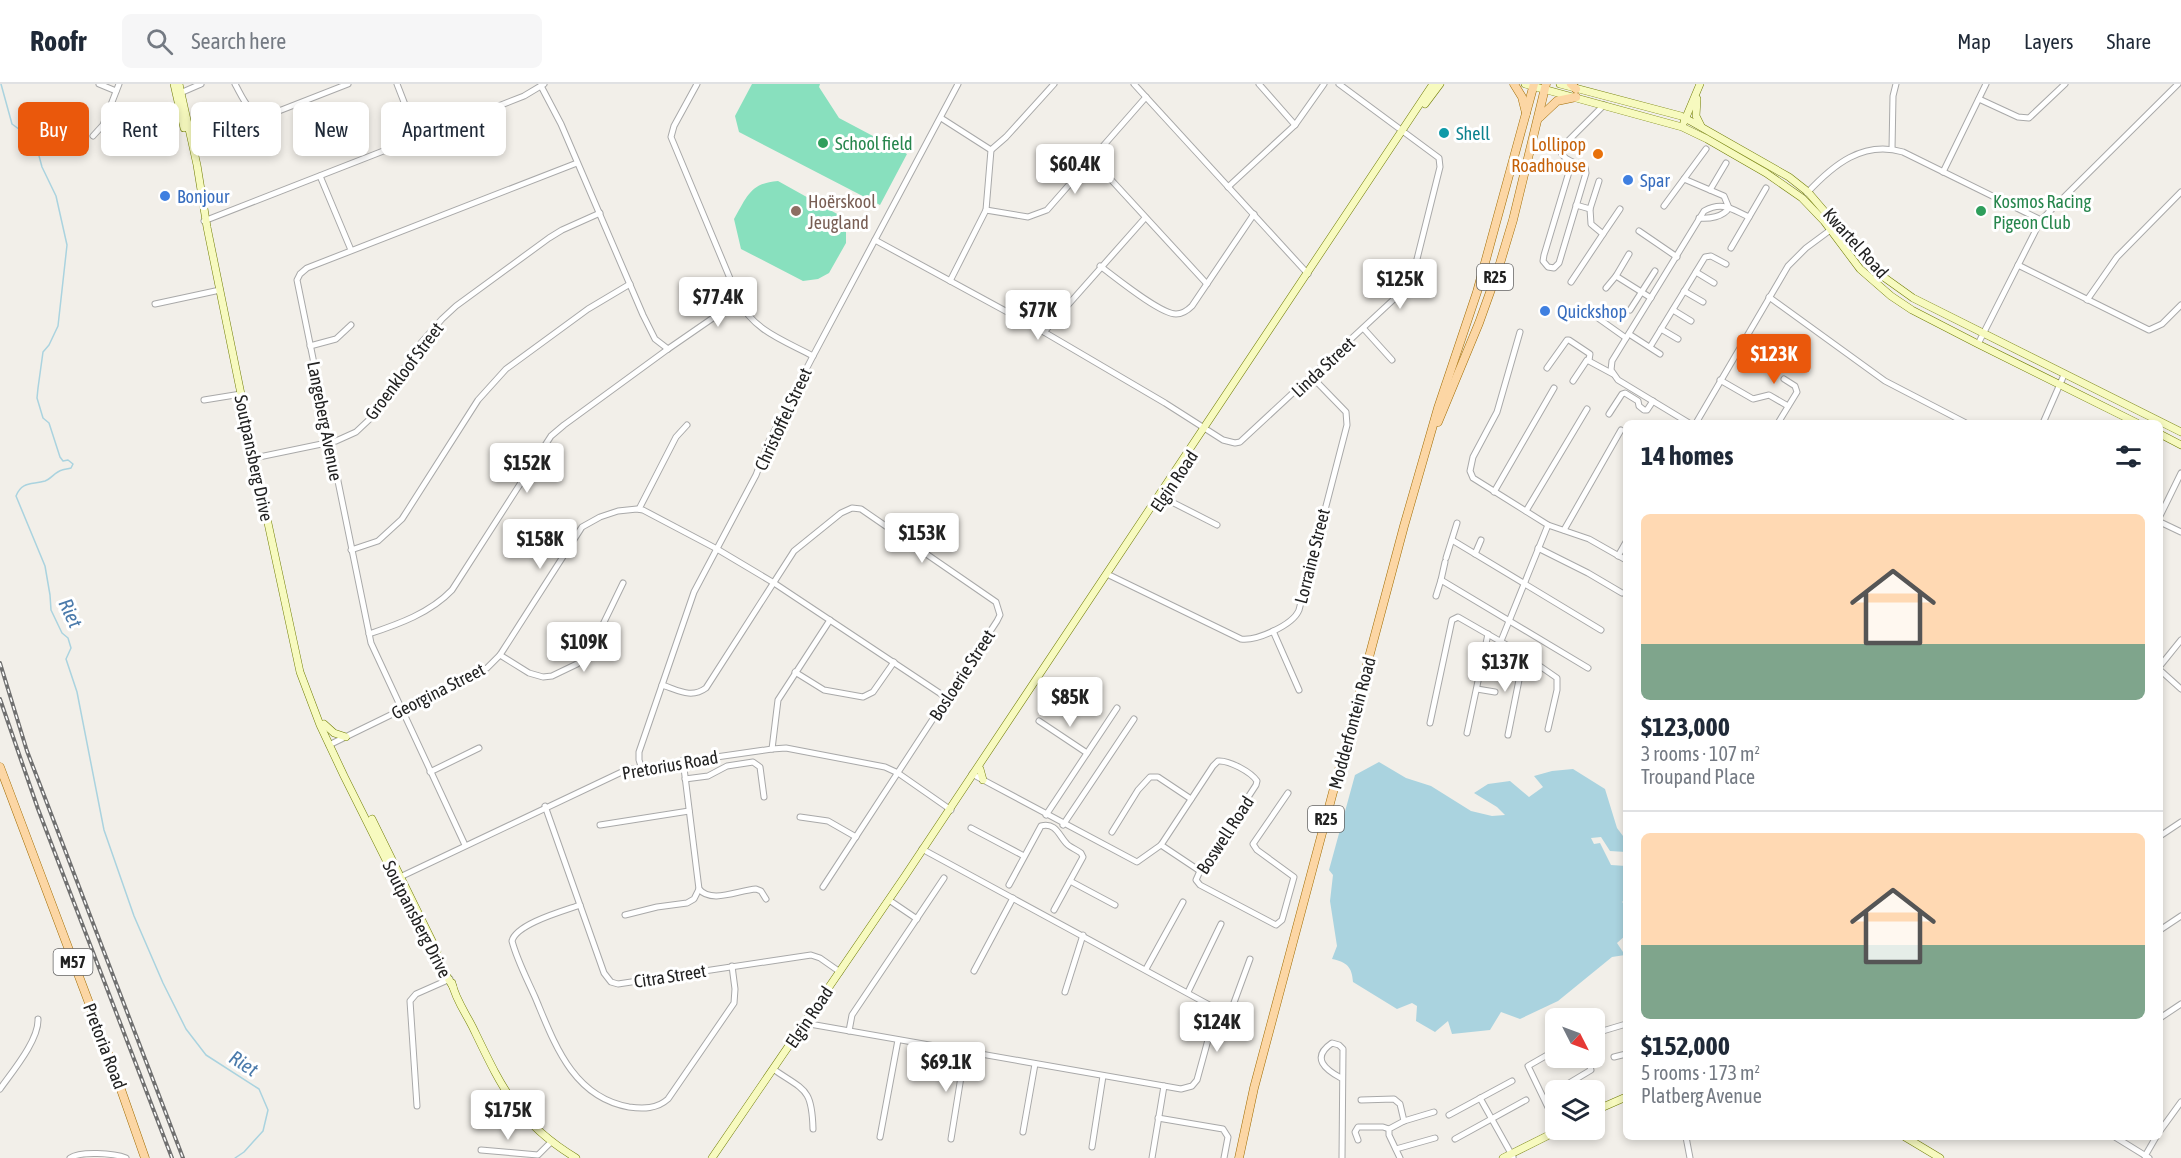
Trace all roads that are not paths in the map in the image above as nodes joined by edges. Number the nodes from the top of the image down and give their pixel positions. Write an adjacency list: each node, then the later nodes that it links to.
1 (99, 84): 29 (street)
2 (119, 84): 29 (street)
3 (174, 84): 30 (street, Soutpansberg Drive)
4 (179, 84): 30 (street, Soutpansberg Drive)
5 (201, 84): 30 (street)
6 (235, 84): 7 (street)
7 (348, 84)
8 (397, 84): 33 (street)
9 (958, 84): 39 (street, Christoffel Street)
10 (1054, 84): 49 (street)
11 (1134, 84): 31 (street)
12 (1259, 84): 42 (street)
13 (1324, 84): 42 (street)
14 (1339, 84): 45 (street, Linda Street)
15 (1433, 84): 45 (street, Elgin Road)
16 (1440, 84): 45 (street, Elgin Road)
17 (1514, 84): 37 (main road)
18 (1560, 84): 28 (street, Kwartel Road)
19 (1896, 84): 48 (street)
20 (1986, 84): 32 (street)
21 (2065, 84): 32 (street)
22 (2178, 84): 76 (street)
23 (543, 85): 34 (street); 53 (street)
24 (694, 85): 107 (street)
25 (1530, 85): 26 (street, Kwartel Road); 37 (main road, Modderfontein Road / R25)
26 (1545, 87): 28 (street, Kwartel Road); 40 (main road, Modderfontein Road / R25)
27 (1699, 87): 35 (street); 44 (street)
28 (1574, 90): 36 (street, Kwartel Road); 38 (street, Kwartel Road); 40 (main road)
29 (116, 91): 46 (street)
30 (178, 94): 77 (street, Soutpansberg Drive)
31 (1146, 97): 51 (street); 59 (street)
32 (1979, 99): 55 (street)
33 (404, 102)
34 (506, 103)
35 (1693, 103): 38 (street); 41 (street)
36 (1604, 105): 43 (street, Kwartel Road); 52 (street)
37 (1526, 114): 166 (main road, Modderfontein Road / R25)
38 (1670, 114): 41 (street, Kwartel Road)
39 (941, 118): 49 (street); 81 (street, Christoffel Street)
40 (1538, 118): 166 (main road, Modderfontein Road / R25)
41 (1686, 118): 43 (street); 44 (street, Kwartel Road)
42 (1295, 125): 59 (street)
43 (1682, 127): 64 (street, Kwartel Road)
44 (1702, 128): 62 (street, Kwartel Road)
45 (1404, 132): 93 (street, Elgin Road); 119 (street, Linda Street)
46 (93, 136)
47 (1706, 148): 57 (street)
48 (1892, 149): 55 (street); 62 (street)
49 (991, 150): 70 (street)
50 (381, 152): 56 (street)
51 (1092, 159): 70 (street); 74 (street)
52 (1572, 162): 65 (street); 65 (street)
53 (577, 163): 71 (street); 83 (street, Langeberg Avenue)
54 (1726, 163): 61 (street)
55 (1943, 172): 76 (street)
56 (320, 176): 77 (street); 83 (street)
57 (1684, 179): 61 (street); 66 (street)
58 (1599, 181): 68 (street)
59 (1228, 187): 72 (street)
60 (1766, 188): 73 (street)
61 (1710, 190): 67 (street)
62 (1808, 192): 64 (street); 78 (street, Kwartel Road)
63 (2181, 192): 108 (street)
64 (1802, 198): 78 (street, Kwartel Road)
65 (1576, 205): 68 (street)
66 (1664, 206)
67 (1729, 208): 73 (street); 75 (street); 75 (street)
68 (1590, 209): 80 (street)
69 (1620, 209): 80 (street)
70 (986, 210): 95 (street)
71 (600, 213): 98 (street); 170 (street, Groenkloof Street)
72 (1254, 214): 93 (street); 99 (street)
73 (1749, 217): 82 (street)
74 (1145, 218): 90 (street); 99 (street)
75 (1699, 218): 86 (street)
76 (2042, 220): 89 (street)
77 (206, 223): 102 (street, Soutpansberg Drive)
78 (1833, 228): 85 (street, Kwartel Road); 87 (street, Kwartel Road); 105 (street)
79 (1639, 231): 86 (street)
80 (1603, 234): 96 (street)
81 (875, 240): 95 (street); 133 (street, Christoffel Street)
82 (1731, 248)
83 (351, 250): 128 (street, Langeberg Avenue)
84 (1629, 254): 94 (street)
85 (1863, 256): 87 (street); 101 (street, Kwartel Road)
86 (1677, 257): 106 (street)
87 (1854, 262): 114 (street, Kwartel Road)
88 (1725, 264): 92 (street)
89 (2018, 265): 108 (street); 124 (street)
90 (1100, 266): 99 (street); 121 (street)
91 (1654, 271): 104 (street)
92 (1696, 272): 97 (street); 103 (street)
93 (1308, 274): 165 (street, Elgin Road)
94 (1616, 276): 100 (street); 104 (street)
95 (950, 281): 121 (street)
96 (1571, 282)
97 (1714, 283)
98 (630, 284): 130 (street); 190 (street)
99 (1207, 284)
100 (1606, 288)
101 (1899, 289): 114 (street); 116 (street, Kwartel Road)
102 (220, 290): 110 (street); 147 (street, Soutpansberg Drive)
103 (1684, 291): 109 (street); 113 (street)
104 (1642, 292): 106 (street); 112 (street)
105 (1769, 297): 142 (street); 158 (street)
106 (1651, 298): 125 (street)
107 (739, 300): 130 (street); 133 (street)
108 (2087, 300): 111 (street)
109 (1703, 302)
110 (155, 304)
111 (2181, 305)
112 (1630, 310)
113 (1673, 310): 117 (street); 120 (street)
114 (1912, 310): 123 (street, Kwartel Road)
115 (1588, 311): 125 (street)
116 (1952, 319): 123 (street); 124 (street, Kwartel Road)
117 (1691, 321)
118 (351, 325): 128 (street)
119 (1364, 329): 134 (street); 140 (street, Linda Street)
120 (1661, 329): 126 (street); 129 (street)
121 (1044, 332): 165 (street)
122 (1520, 332): 174 (street)
123 (1959, 334): 127 (street, Kwartel Road)
124 (1983, 334): 127 (street); 131 (street, Kwartel Road)
125 (1628, 336): 129 (street); 138 (street)
126 (1678, 339)
127 (1978, 344): 136 (street, Kwartel Road)
128 (310, 346): 170 (street, Langeberg Avenue)
129 (1650, 347): 132 (street)
130 (668, 349): 205 (street)
131 (2021, 353): 136 (street); 139 (street, Kwartel Road)
132 (1660, 354)
133 (813, 356): 189 (street, Christoffel Street)
134 (1392, 360)
135 (1589, 360): 137 (street); 138 (street); 143 (street)
136 (2016, 363): 144 (street, Kwartel Road)
137 (1547, 368)
138 (1612, 372): 149 (street)
139 (2064, 375): 144 (street); 146 (street, Kwartel Road)
140 (1312, 377): 165 (street, Linda Street); 204 (street, Lorraine Street)
141 (1784, 379): 151 (street)
142 (1720, 380): 151 (street); 156 (street)
143 (1573, 381)
144 (2060, 384): 150 (street, Kwartel Road); 159 (street)
145 (1554, 388): 174 (street)
146 (2092, 388): 150 (street); 154 (street, Kwartel Road)
147 (241, 394): 148 (street); 172 (street, Soutpansberg Drive)
148 (204, 400)
149 (1653, 401): 153 (street); 155 (street)
150 (2101, 405): 160 (street, Kwartel Road)
151 (1788, 406): 157 (street)
152 (1587, 409): 178 (street)
153 (1609, 414)
154 (2146, 416): 161 (street); 162 (street, Kwartel Road)
155 (1684, 420)
156 (1698, 420)
157 (1780, 420)
158 (1952, 420)
159 (2044, 420)
160 (2132, 420)
161 (2151, 420)
162 (2155, 420)
163 (2163, 424): 168 (street, Kwartel Road)
164 (687, 425): 176 (street)
165 (1207, 428): 175 (street, Elgin Road)
166 (1434, 429): 356 (main road, Modderfontein Road / R25)
167 (1621, 430): 183 (street)
168 (2181, 432)
169 (2163, 436): 171 (street)
170 (330, 443): 172 (street, Groenkloof Street); 190 (street, Langeberg Avenue)
171 (2181, 445)
172 (254, 458): 217 (street, Soutpansberg Drive)
173 (2181, 473): 177 (street)
174 (1494, 492): 178 (street)
175 (1161, 497): 181 (street); 194 (street, Elgin Road)
176 (639, 508): 189 (street); 209 (street, Georgina Street)
177 (2163, 510)
178 (1526, 511): 182 (street)
179 (1456, 523): 185 (street)
180 (2163, 523): 184 (street)
181 (1217, 525)
182 (1548, 525): 183 (street); 188 (street)
183 (1564, 530): 192 (street)
184 (2181, 532)
185 (1452, 540): 191 (street); 195 (street)
186 (1481, 540): 191 (street)
187 (1623, 547): 192 (street)
188 (1538, 548): 198 (street); 199 (street)
189 (717, 549): 197 (street); 216 (street, Christoffel Street)
190 (351, 550): 205 (street, Langeberg Avenue)
191 (1475, 554): 198 (street)
192 (1618, 556): 193 (street)
193 (1623, 558)
194 (1108, 575): 204 (street, Lorraine Street); 240 (street, Elgin Road); 243 (street, Elgin Road)
195 (1441, 580): 200 (street); 202 (street)
196 (623, 583): 209 (street)
197 (774, 583): 201 (street); 216 (street, Bosloerie Street); 222 (street, Bosloerie Street)
198 (1524, 584): 202 (street); 203 (street)
199 (1622, 593)
200 (1436, 596)
201 (830, 620): 211 (street); 215 (street)
202 (1509, 621): 208 (street); 213 (street)
203 (1601, 630)
204 (1273, 631): 220 (street)
205 (369, 634): 224 (street, Langeberg Avenue)
206 (1488, 634): 208 (street); 218 (street); 227 (street)
207 (2181, 640): 212 (street)
208 (1501, 641): 210 (street)
209 (500, 655): 224 (street, Georgina Street)
210 (1524, 655): 229 (street); 231 (street)
211 (894, 662): 215 (street); 222 (street)
212 (2163, 664)
213 (1588, 668)
214 (2163, 671): 219 (street)
215 (795, 672): 235 (street)
216 (662, 685): 239 (street, Christoffel Street)
217 (305, 687): 228 (street, Soutpansberg Drive); 233 (street, Soutpansberg Drive)
218 (1477, 688): 221 (street); 230 (street)
219 (2181, 689)
220 (1299, 690)
221 (1495, 692)
222 (947, 698): 242 (street, Bosloerie Street)
223 (1117, 708): 236 (street)
224 (401, 710): 232 (street, Georgina Street); 241 (street, Langeberg Avenue)
225 (1134, 719): 255 (street)
226 (1039, 721): 236 (street)
227 (1430, 723)
228 (324, 724): 232 (street); 233 (street, Soutpansberg Drive)
229 (1548, 729)
230 (1467, 733)
231 (1508, 735)
232 (346, 737): 233 (street, Georgina Street)
233 (331, 744): 267 (street, Soutpansberg Drive)
234 (479, 748): 241 (street)
235 (772, 749): 237 (street, Pretorius Road); 242 (street, Pretorius Road)
236 (1087, 753): 252 (street)
237 (682, 760): 239 (street, Pretorius Road); 244 (street)
238 (0, 766): 351 (main road, Pretoria Road / M57)
239 (641, 766): 249 (street, Pretorius Road)
240 (980, 769): 243 (street, Elgin Road); 245 (street)
241 (430, 772): 262 (street, Langeberg Avenue)
242 (898, 773): 250 (street, Pretorius Road); 261 (street, Bosloerie Street)
243 (974, 775): 245 (street, Boswell Road); 250 (street, Elgin Road)
244 (685, 779): 247 (street); 251 (street)
245 (983, 780): 252 (street, Boswell Road)
246 (1288, 793): 266 (street, Boswell Road)
247 (764, 797)
248 (1191, 799): 259 (street); 263 (street, Boswell Road); 266 (street, Boswell Road)
249 (545, 806): 262 (street, Pretorius Road); 277 (street, Citra Street)
250 (951, 810): 264 (street, Elgin Road)
251 (689, 811): 256 (street); 272 (street)
252 (1046, 815): 255 (street, Boswell Road)
253 (800, 817): 261 (street)
254 (2181, 822): 260 (street)
255 (1063, 824): 258 (street); 263 (street, Boswell Road)
256 (600, 825)
257 (971, 828): 265 (street)
258 (1058, 831): 265 (street); 269 (street)
259 (1112, 832)
260 (2163, 834)
261 (856, 837): 271 (street, Bosloerie Street)
262 (465, 845): 267 (street, Pretorius Road)
263 (1161, 845): 266 (street)
264 (923, 850): 273 (street); 275 (street, Elgin Road)
265 (1024, 856): 270 (street)
266 (1200, 871)
267 (399, 877): 291 (street, Soutpansberg Drive)
268 (944, 878): 282 (street)
269 (1070, 881): 278 (street); 279 (street)
270 (1009, 885)
271 (823, 887)
272 (699, 889): 274 (street); 280 (street)
273 (1013, 898): 285 (street); 289 (street)
274 (766, 899)
275 (889, 900): 282 (street); 290 (street, Elgin Road)
276 (1183, 902): 288 (street)
277 (580, 905): 287 (street, Citra Street); 287 (street)
278 (1115, 906)
279 (1054, 910)
280 (625, 915)
281 (2181, 916): 284 (street)
282 (917, 919): 301 (street)
283 (1221, 924): 293 (street)
284 (2163, 928)
285 (1083, 935): 288 (street); 292 (street)
286 (1250, 959): 295 (street)
287 (732, 966): 290 (street, Citra Street)
288 (1146, 969): 293 (street)
289 (974, 970)
290 (840, 972): 298 (street, Elgin Road)
291 (449, 979): 322 (street); 343 (street, Soutpansberg Drive)
292 (1065, 992)
293 (1188, 992): 295 (street)
294 (2181, 1004): 296 (street)
295 (1213, 1007): 314 (street)
296 (2163, 1016)
297 (38, 1019): 315 (street)
298 (804, 1023): 301 (street); 309 (street, Elgin Road)
299 (1623, 1025): 300 (street)
300 (1605, 1030)
301 (849, 1031): 302 (street)
302 (898, 1040): 303 (street); 333 (street)
303 (965, 1052): 307 (street); 336 (street)
304 (1623, 1055): 306 (street)
305 (1545, 1056): 320 (street)
306 (1614, 1057)
307 (1035, 1064): 310 (street); 332 (street)
308 (1590, 1068): 312 (street)
309 (773, 1069): 330 (street); 353 (street, Elgin Road)
310 (1103, 1076): 314 (street); 344 (street)
311 (1341, 1078): 311 (street); 357 (street)
312 (1573, 1080)
313 (1512, 1081): 316 (street)
314 (1164, 1086): 326 (street)
315 (0, 1089)
316 (1480, 1098): 325 (street); 327 (street)
317 (1623, 1098): 323 (street)
318 (1361, 1100): 328 (street)
319 (1526, 1100): 327 (street)
320 (1545, 1102)
321 (2181, 1102): 329 (street)
322 (417, 1106)
323 (1605, 1106)
324 (1434, 1112): 328 (street)
325 (1449, 1115)
326 (1158, 1118): 354 (street); 355 (street)
327 (1491, 1119): 337 (street); 347 (street)
328 (1404, 1121): 331 (street)
329 (2163, 1127)
330 (813, 1129)
331 (1389, 1129): 338 (street); 345 (street)
332 (1023, 1132)
333 (880, 1137)
334 (1545, 1137): 347 (street)
335 (1435, 1138): 345 (street)
336 (951, 1139)
337 (1455, 1139)
338 (1358, 1140)
339 (1687, 1140): 360 (street)
340 (1910, 1140): 361 (street)
341 (2120, 1140): 348 (street)
342 (2156, 1140): 348 (street)
343 (551, 1142): 346 (street); 352 (street, Soutpansberg Drive)
344 (1092, 1147)
345 (1396, 1149): 358 (street)
346 (481, 1150)
347 (1511, 1156): 359 (street)
348 (2147, 1157)
349 (70, 1158): 350 (street)
350 (126, 1158)
351 (145, 1158)
352 (576, 1158)
353 (712, 1158)
354 (1152, 1158)
355 (1224, 1158)
356 (1239, 1158)
357 (1342, 1158)
358 (1400, 1158)
359 (1503, 1158)
360 (1690, 1158)
361 (1940, 1158)

